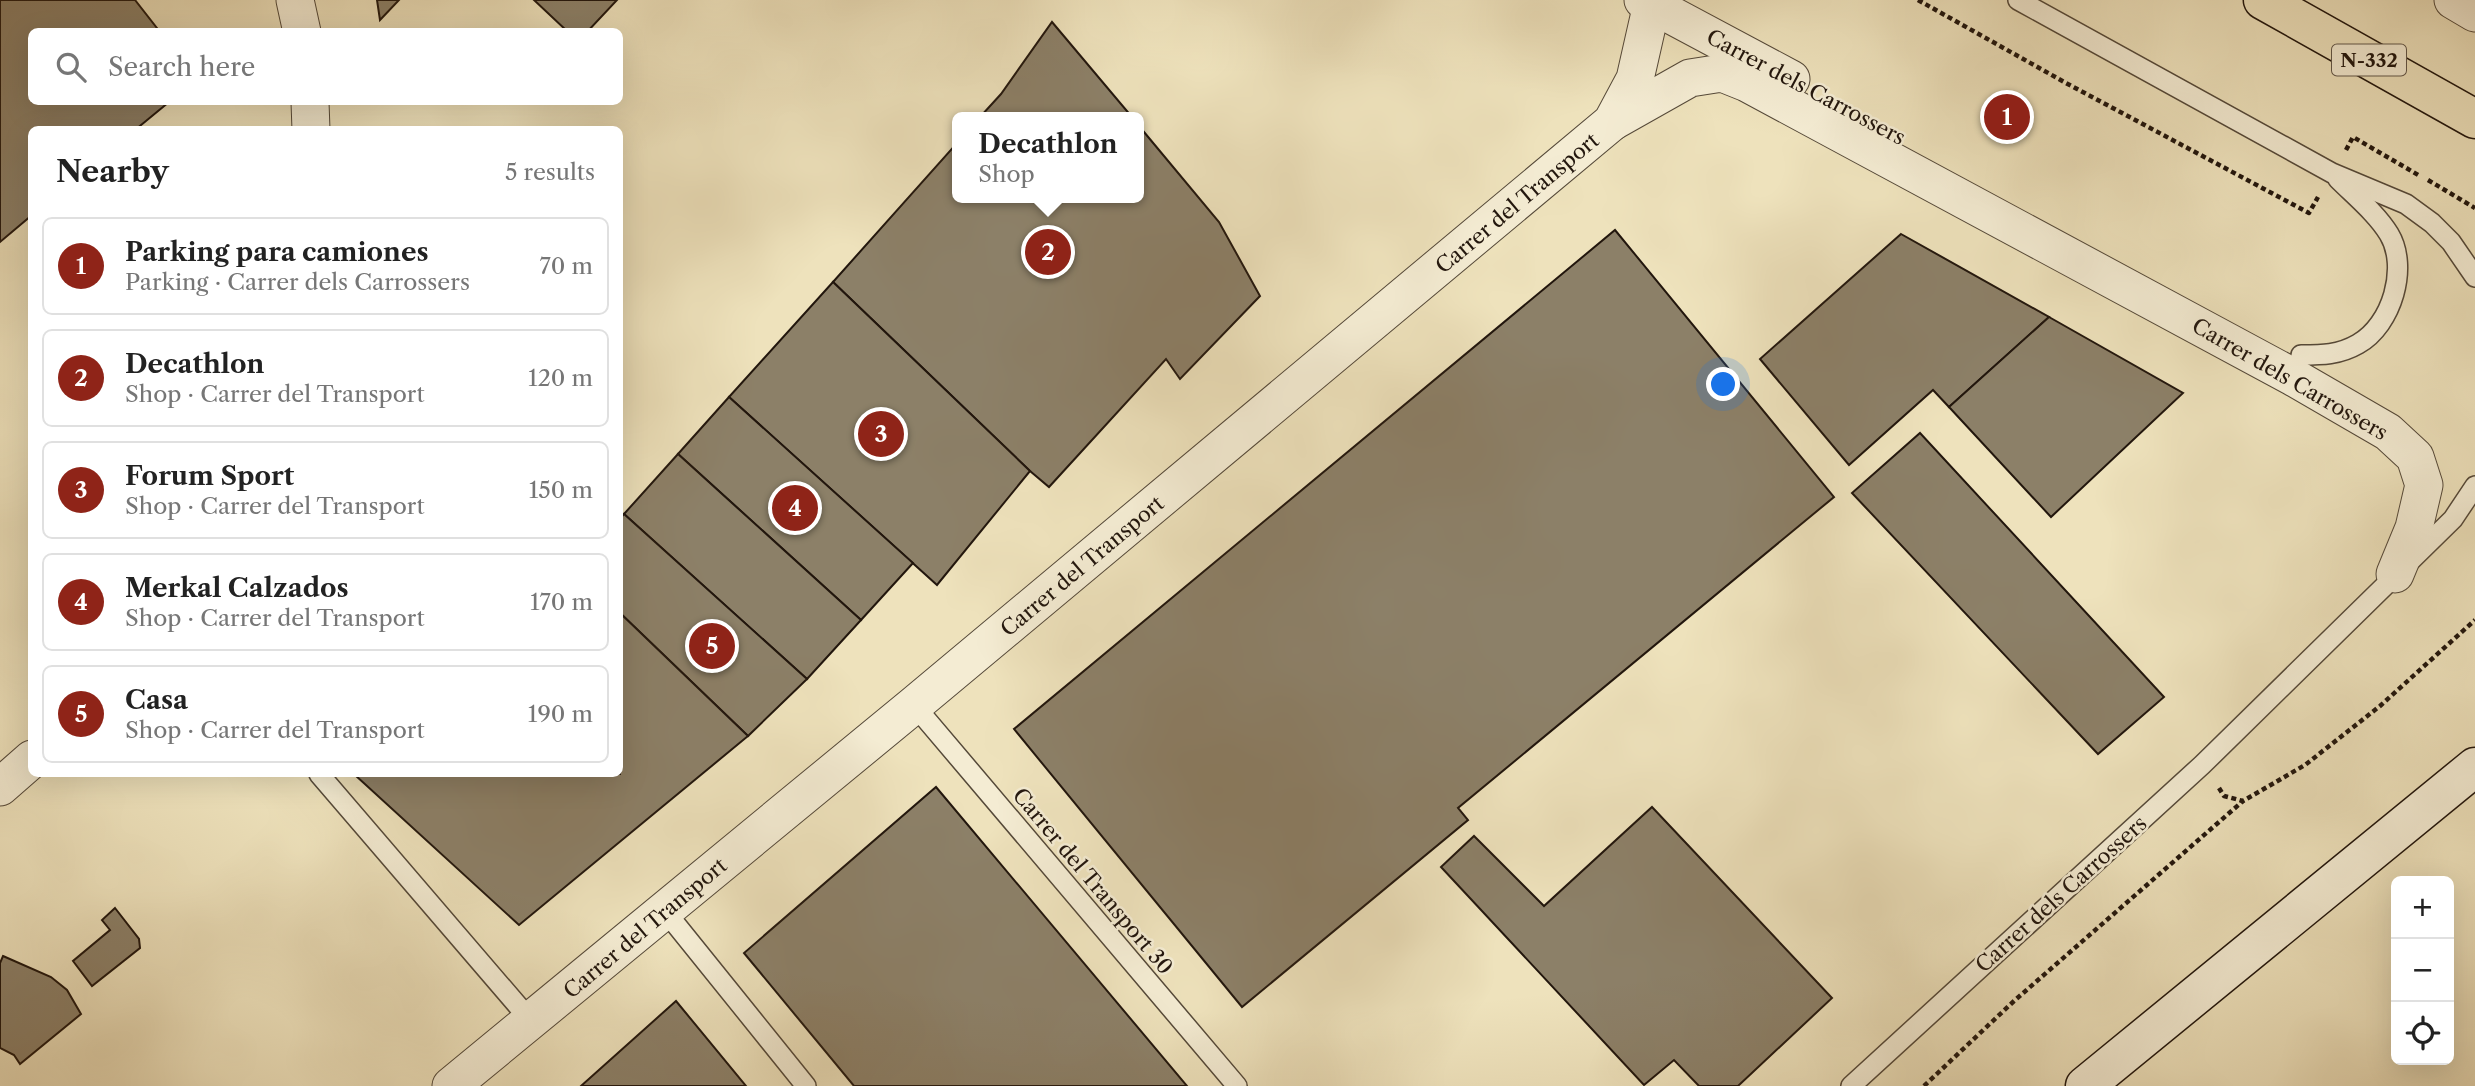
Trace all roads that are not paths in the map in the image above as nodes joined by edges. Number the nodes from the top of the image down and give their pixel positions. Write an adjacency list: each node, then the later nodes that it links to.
1 (295, 0): 7 (street)
2 (2018, 0): 12 (lane)
3 (2263, 0): 9 (highway, N-332)
4 (2453, 0): 6 (street)
5 (1648, 2): 10 (street, Carrer del Transport); 14 (street, Carrer dels Carrossers)
6 (2475, 13)
7 (301, 28)
8 (310, 105): 11 (street)
9 (2475, 119)
10 (1612, 122): 16 (street, Carrer dels Carrossers); 17 (street, Carrer del Transport)
11 (312, 126)
12 (2332, 173): 13 (lane); 14 (lane)
13 (2475, 277)
14 (2301, 355)
15 (2475, 486): 16 (lane)
16 (2395, 574): 27 (lane, Carrer dels Carrossers)
17 (914, 705): 22 (street, Carrer del Transport); 26 (lane, Carrer del Transport 30)
18 (28, 762): 21 (street)
19 (2475, 767): 28 (main road)
20 (322, 777): 23 (lane)
21 (0, 787)
22 (665, 911): 23 (street, Carrer del Transport); 25 (lane)
23 (531, 1021): 24 (street, Carrer del Transport)
24 (451, 1086)
25 (806, 1086)
26 (1237, 1086)
27 (1851, 1086)
28 (2085, 1086)

